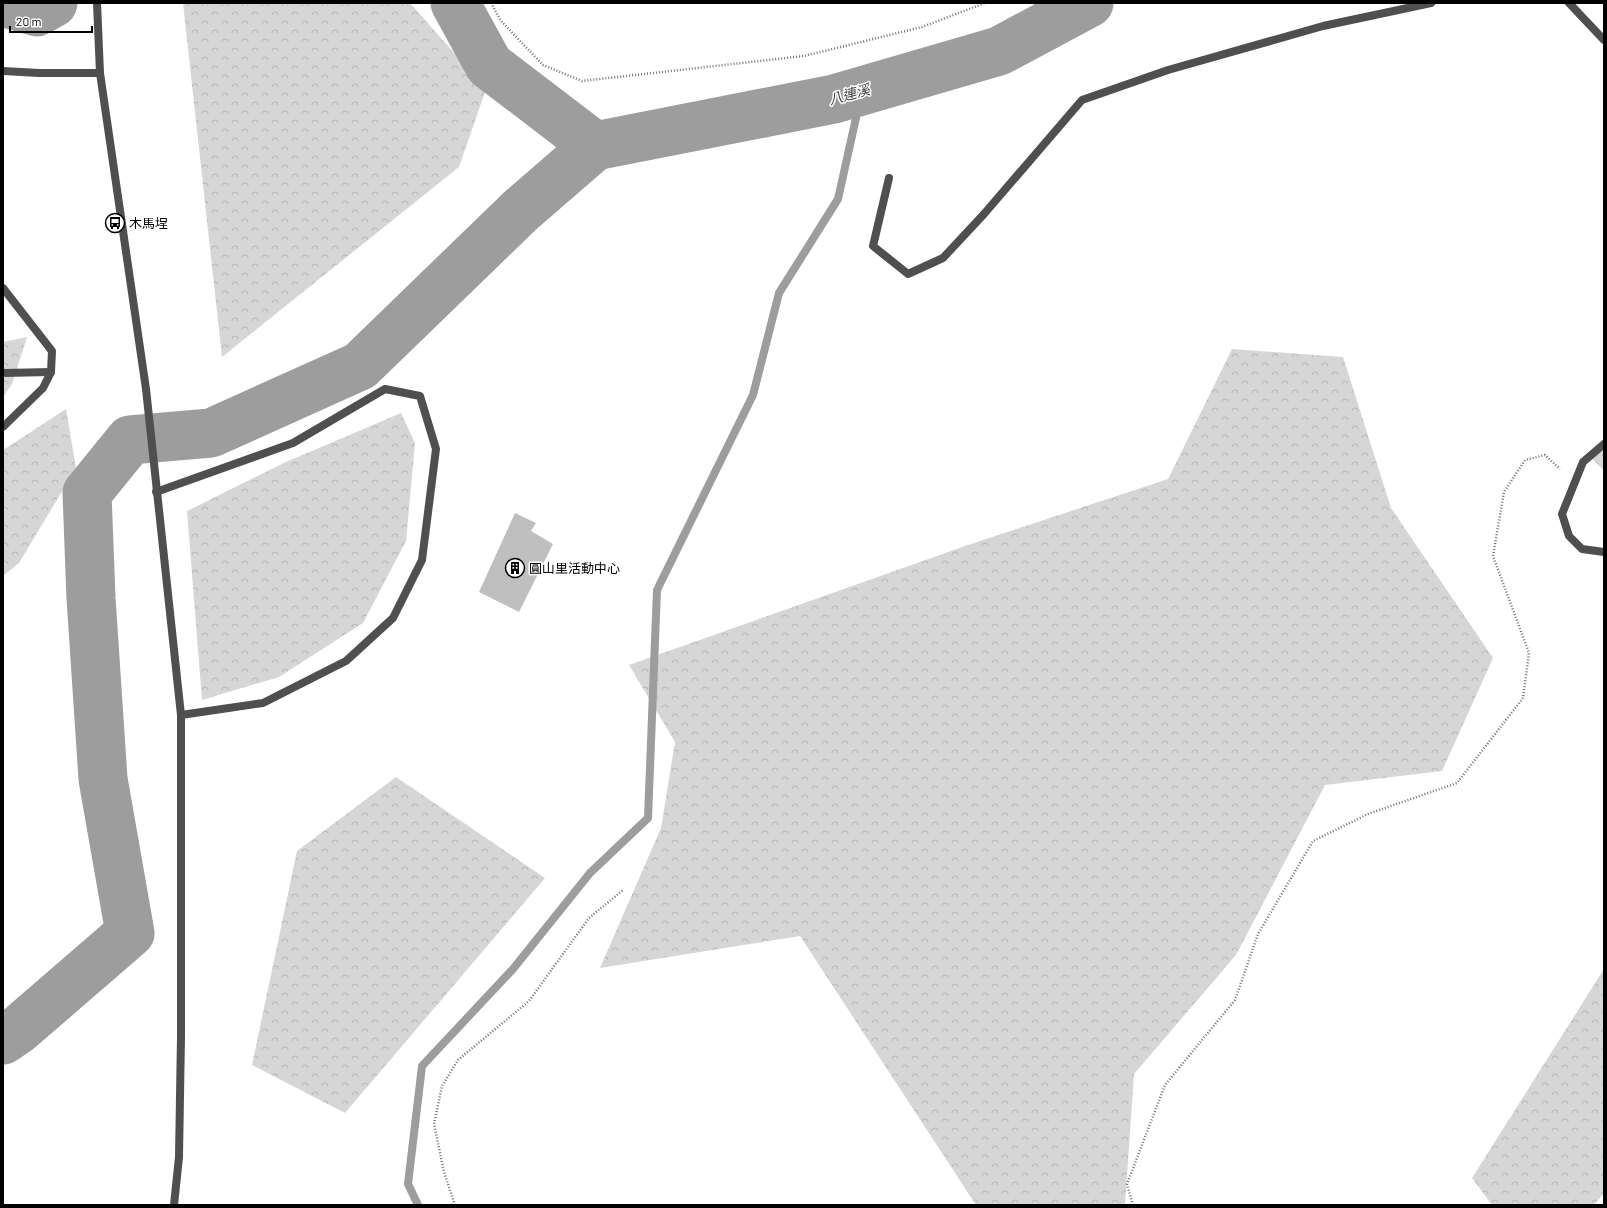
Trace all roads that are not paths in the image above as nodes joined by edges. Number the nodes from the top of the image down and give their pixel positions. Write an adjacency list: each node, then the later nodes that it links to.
1 (97, 3): 6 (street)
2 (1431, 3): 7 (street)
3 (1569, 3): 4 (street)
4 (1604, 40)
5 (3, 72): 6 (street)
6 (100, 72): 13 (street)
7 (889, 178)
8 (3, 288): 9 (street)
9 (51, 372): 10 (street); 11 (street)
10 (3, 373)
11 (3, 427)
12 (1604, 444): 14 (street)
13 (156, 492): 15 (street); 15 (street)
14 (1604, 552)
15 (181, 715): 16 (street)
16 (174, 1205)

